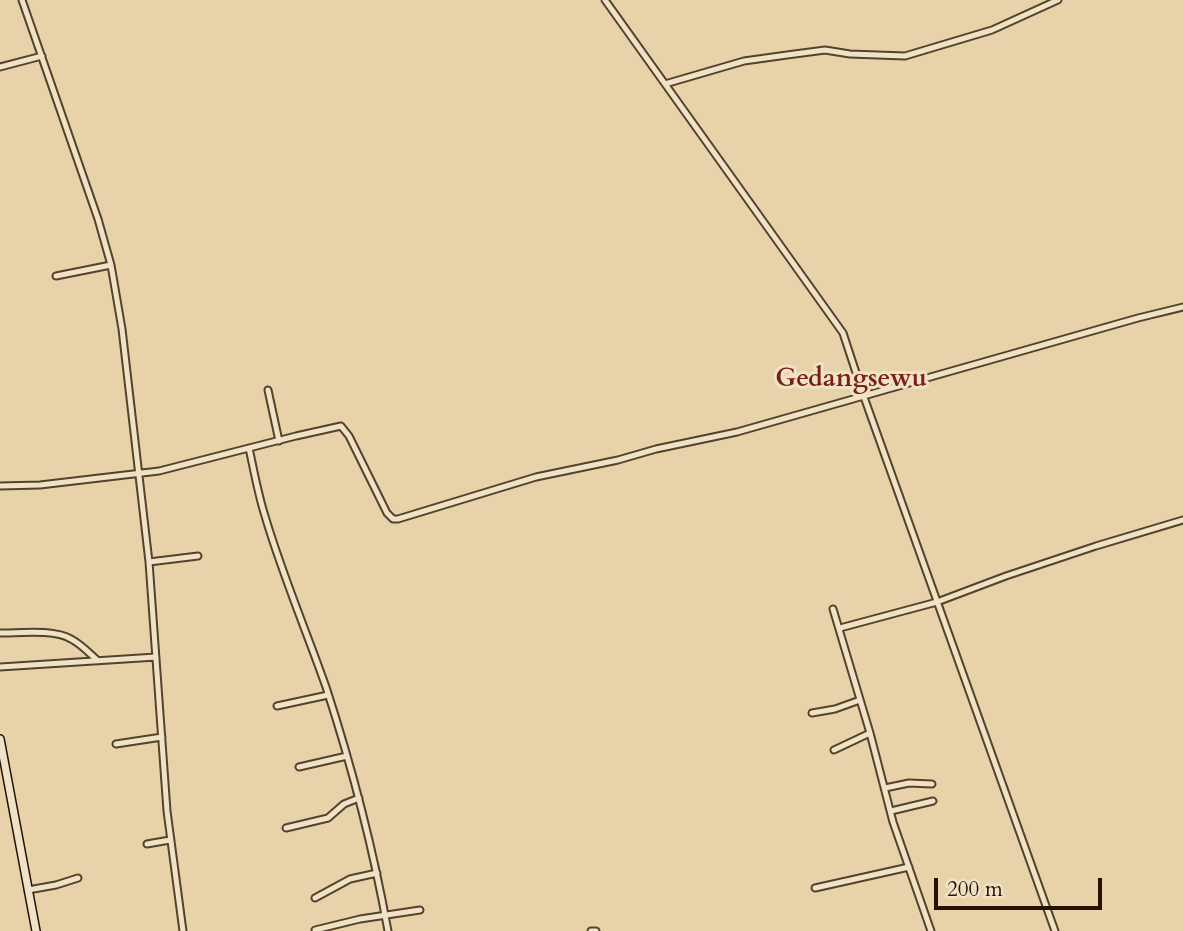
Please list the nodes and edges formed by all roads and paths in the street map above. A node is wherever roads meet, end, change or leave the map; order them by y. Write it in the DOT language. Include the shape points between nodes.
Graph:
graph roads {
  1 [pos="22,0"];
  2 [pos="605,0"];
  3 [pos="1058,0"];
  4 [pos="42,56"];
  5 [pos="0,67"];
  6 [pos="665,84"];
  7 [pos="111,265"];
  8 [pos="56,276"];
  9 [pos="1183,307"];
  10 [pos="268,390"];
  11 [pos="864,397"];
  12 [pos="279,440"];
  13 [pos="249,448"];
  14 [pos="140,474"];
  15 [pos="0,486"];
  16 [pos="1183,520"];
  17 [pos="198,555"];
  18 [pos="149,562"];
  19 [pos="937,602"];
  20 [pos="833,609"];
  21 [pos="840,628"];
  22 [pos="0,633"];
  23 [pos="156,657"];
  24 [pos="97,660"];
  25 [pos="0,667"];
  26 [pos="328,695"];
  27 [pos="860,700"];
  28 [pos="277,706"];
  29 [pos="812,713"];
  30 [pos="870,733"];
  31 [pos="162,737"];
  32 [pos="0,739"];
  33 [pos="116,744"];
  34 [pos="834,750"];
  35 [pos="347,756"];
  36 [pos="299,767"];
  37 [pos="932,783"];
  38 [pos="885,788"];
  39 [pos="359,798"];
  40 [pos="933,801"];
  41 [pos="891,811"];
  42 [pos="286,828"];
  43 [pos="170,840"];
  44 [pos="147,844"];
  45 [pos="909,867"];
  46 [pos="377,873"];
  47 [pos="78,878"];
  48 [pos="815,888"];
  49 [pos="28,890"];
  50 [pos="315,898"];
  51 [pos="421,911"];
  52 [pos="385,916"];
  53 [pos="315,930"];
  54 [pos="36,931"];
  55 [pos="183,931"];
  56 [pos="388,931"];
  57 [pos="931,931"];
  58 [pos="1055,931"];
  1 -- 4 [label="street"];
  2 -- 6 [label="street"];
  3 -- 6 [label="street" via="992,30 905,56 825,50 744,61"];
  4 -- 5 [label="street"];
  4 -- 7 [label="street"];
  6 -- 11 [label="street" via="843,333"];
  7 -- 8 [label="street"];
  7 -- 14 [label="street"];
  9 -- 11 [label="street"];
  10 -- 12 [label="street"];
  11 -- 12 [label="street" via="737,432 536,477 398,519 387,513 341,426"];
  11 -- 19 [label="street"];
  12 -- 13 [label="street"];
  13 -- 14 [label="street"];
  13 -- 26 [label="street" via="265,515"];
  14 -- 15 [label="street"];
  14 -- 18 [label="street"];
  16 -- 19 [label="street"];
  17 -- 18 [label="street"];
  18 -- 23 [label="street"];
  19 -- 21 [label="street"];
  19 -- 58 [label="street"];
  20 -- 21 [label="street"];
  21 -- 27 [label="street"];
  22 -- 24 [label="street" via="68,637"];
  23 -- 24 [label="street"];
  23 -- 31 [label="street"];
  24 -- 25 [label="street"];
  26 -- 28 [label="street"];
  26 -- 35 [label="street"];
  27 -- 29 [label="street"];
  27 -- 30 [label="street"];
  30 -- 34 [label="street"];
  30 -- 38 [label="street"];
  31 -- 33 [label="street"];
  31 -- 43 [label="street"];
  32 -- 49 [label="main road"];
  35 -- 36 [label="street"];
  35 -- 39 [label="street"];
  37 -- 38 [label="street"];
  38 -- 41 [label="street"];
  39 -- 42 [label="street" via="346,802 328,818"];
  39 -- 46 [label="street"];
  40 -- 41 [label="street"];
  41 -- 45 [label="street"];
  43 -- 44 [label="street"];
  43 -- 55 [label="street"];
  45 -- 48 [label="street"];
  45 -- 57 [label="street"];
  46 -- 50 [label="street" via="350,879"];
  46 -- 52 [label="street"];
  47 -- 49 [label="street"];
  49 -- 54 [label="main road"];
  51 -- 52 [label="street"];
  52 -- 53 [label="street"];
  52 -- 56 [label="street"];
}
